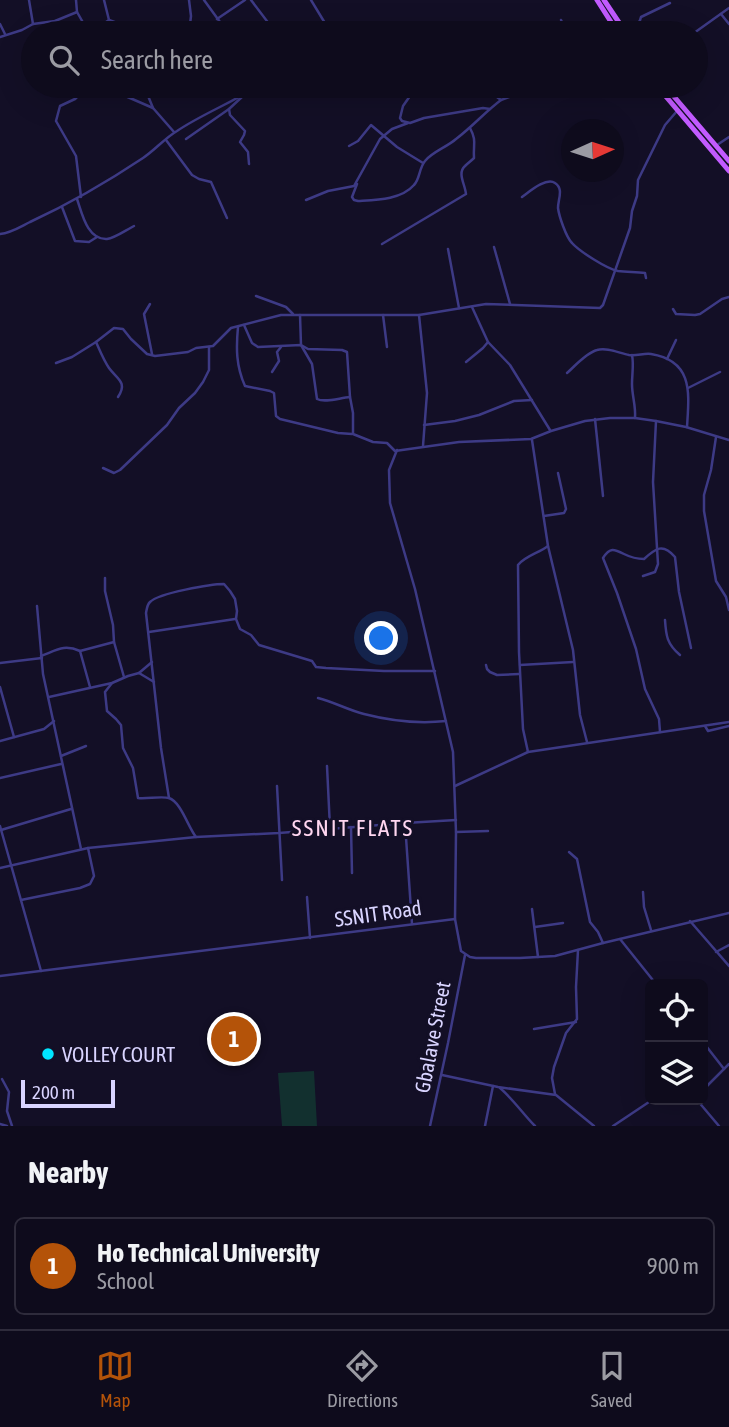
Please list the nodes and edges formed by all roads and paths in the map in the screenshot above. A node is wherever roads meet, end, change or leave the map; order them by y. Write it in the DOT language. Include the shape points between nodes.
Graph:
graph roads {
  1 [pos="29,0"];
  2 [pos="76,0"];
  3 [pos="104,0"];
  4 [pos="188,0"];
  5 [pos="204,0"];
  6 [pos="245,0"];
  7 [pos="251,0"];
  8 [pos="311,0"];
  9 [pos="597,0"];
  10 [pos="604,0"];
  11 [pos="670,3"];
  12 [pos="729,8"];
  13 [pos="77,12"];
  14 [pos="721,13"];
  15 [pos="217,19"];
  16 [pos="109,20"];
  17 [pos="32,21"];
  18 [pos="55,21"];
  19 [pos="83,21"];
  20 [pos="190,21"];
  21 [pos="267,21"];
  22 [pos="324,21"];
  23 [pos="612,21"];
  24 [pos="614,21"];
  25 [pos="640,21"];
  26 [pos="708,23"];
  27 [pos="0,24"];
  28 [pos="729,24"];
  29 [pos="21,29"];
  30 [pos="5,35"];
  31 [pos="0,37"];
  32 [pos="76,98"];
  33 [pos="132,98"];
  34 [pos="149,98"];
  35 [pos="237,98"];
  36 [pos="241,98"];
  37 [pos="410,98"];
  38 [pos="498,98"];
  39 [pos="507,98"];
  40 [pos="670,98"];
  41 [pos="674,98"];
  42 [pos="501,100"];
  43 [pos="680,107"];
  44 [pos="153,108"];
  45 [pos="490,108"];
  46 [pos="229,109"];
  47 [pos="408,123"];
  48 [pos="470,128"];
  49 [pos="174,132"];
  50 [pos="384,136"];
  51 [pos="729,137"];
  52 [pos="186,139"];
  53 [pos="166,140"];
  54 [pos="349,146"];
  55 [pos="716,146"];
  56 [pos="729,161"];
  57 [pos="423,163"];
  58 [pos="249,164"];
  59 [pos="729,171"];
  60 [pos="357,184"];
  61 [pos="522,197"];
  62 [pos="79,198"];
  63 [pos="306,201"];
  64 [pos="62,207"];
  65 [pos="227,218"];
  66 [pos="134,226"];
  67 [pos="0,234"];
  68 [pos="97,237"];
  69 [pos="382,244"];
  70 [pos="494,247"];
  71 [pos="448,249"];
  72 [pos="615,270"];
  73 [pos="646,278"];
  74 [pos="256,296"];
  75 [pos="729,297"];
  76 [pos="150,304"];
  77 [pos="510,304"];
  78 [pos="472,307"];
  79 [pos="459,308"];
  80 [pos="673,309"];
  81 [pos="293,314"];
  82 [pos="300,314"];
  83 [pos="383,315"];
  84 [pos="419,315"];
  85 [pos="244,325"];
  86 [pos="238,327"];
  87 [pos="676,340"];
  88 [pos="96,342"];
  89 [pos="488,342"];
  90 [pos="301,345"];
  91 [pos="209,347"];
  92 [pos="281,347"];
  93 [pos="387,347"];
  94 [pos="153,355"];
  95 [pos="632,355"];
  96 [pos="667,359"];
  97 [pos="466,362"];
  98 [pos="56,363"];
  99 [pos="272,372"];
  100 [pos="720,372"];
  101 [pos="567,373"];
  102 [pos="688,388"];
  103 [pos="118,397"];
  104 [pos="350,397"];
  105 [pos="533,400"];
  106 [pos="635,418"];
  107 [pos="595,419"];
  108 [pos="656,421"];
  109 [pos="424,425"];
  110 [pos="687,427"];
  111 [pos="551,431"];
  112 [pos="353,434"];
  113 [pos="716,437"];
  114 [pos="531,439"];
  115 [pos="729,440"];
  116 [pos="423,446"];
  117 [pos="397,450"];
  118 [pos="103,468"];
  119 [pos="558,473"];
  120 [pos="603,496"];
  121 [pos="544,516"];
  122 [pos="548,546"];
  123 [pos="658,548"];
  124 [pos="643,576"];
  125 [pos="105,578"];
  126 [pos="37,606"];
  127 [pos="729,610"];
  128 [pos="236,619"];
  129 [pos="665,620"];
  130 [pos="149,632"];
  131 [pos="114,642"];
  132 [pos="691,648"];
  133 [pos="80,651"];
  134 [pos="680,655"];
  135 [pos="41,657"];
  136 [pos="152,662"];
  137 [pos="574,662"];
  138 [pos="0,663"];
  139 [pos="486,665"];
  140 [pos="520,665"];
  141 [pos="435,671"];
  142 [pos="139,673"];
  143 [pos="521,674"];
  144 [pos="124,677"];
  145 [pos="155,682"];
  146 [pos="112,683"];
  147 [pos="0,687"];
  148 [pos="90,687"];
  149 [pos="49,697"];
  150 [pos="318,698"];
  151 [pos="54,721"];
  152 [pos="446,721"];
  153 [pos="729,724"];
  154 [pos="660,733"];
  155 [pos="14,737"];
  156 [pos="0,741"];
  157 [pos="587,742"];
  158 [pos="86,746"];
  159 [pos="528,752"];
  160 [pos="61,756"];
  161 [pos="62,763"];
  162 [pos="327,766"];
  163 [pos="0,778"];
  164 [pos="276,786"];
  165 [pos="455,786"];
  166 [pos="169,798"];
  167 [pos="71,809"];
  168 [pos="456,820"];
  169 [pos="405,823"];
  170 [pos="351,827"];
  171 [pos="1,828"];
  172 [pos="330,828"];
  173 [pos="488,831"];
  174 [pos="456,832"];
  175 [pos="279,833"];
  176 [pos="196,837"];
  177 [pos="88,848"];
  178 [pos="81,849"];
  179 [pos="569,852"];
  180 [pos="10,865"];
  181 [pos="0,868"];
  182 [pos="352,873"];
  183 [pos="282,880"];
  184 [pos="643,892"];
  185 [pos="307,898"];
  186 [pos="21,900"];
  187 [pos="532,909"];
  188 [pos="729,913"];
  189 [pos="455,919"];
  190 [pos="690,921"];
  191 [pos="563,923"];
  192 [pos="412,925"];
  193 [pos="535,928"];
  194 [pos="652,931"];
  195 [pos="310,938"];
  196 [pos="620,939"];
  197 [pos="603,943"];
  198 [pos="729,945"];
  199 [pos="578,950"];
  200 [pos="716,953"];
  201 [pos="465,955"];
  202 [pos="538,957"];
  203 [pos="729,966"];
  204 [pos="41,971"];
  205 [pos="0,976"];
  206 [pos="652,979"];
  207 [pos="576,1022"];
  208 [pos="534,1029"];
  209 [pos="708,1048"];
  210 [pos="729,1064"];
  211 [pos="724,1069"];
  212 [pos="442,1075"];
  213 [pos="2,1079"];
  214 [pos="708,1085"];
  215 [pos="493,1086"];
  216 [pos="498,1087"];
  217 [pos="513,1089"];
  218 [pos="556,1095"];
  219 [pos="510,1096"];
  220 [pos="645,1105"];
  221 [pos="700,1105"];
  222 [pos="0,1124"];
  223 [pos="9,1126"];
  224 [pos="430,1126"];
  225 [pos="485,1126"];
  226 [pos="536,1126"];
  227 [pos="594,1126"];
  228 [pos="613,1126"];
  229 [pos="719,1126"];
  1 -- 17 [label="street"];
  2 -- 13 [label="street"];
  3 -- 16 [label="street"];
  4 -- 20 [label="street"];
  5 -- 15 [label="street"];
  6 -- 15 [label="street"];
  7 -- 21 [label="street"];
  8 -- 22 [label="street"];
  9 -- 23 [label="main road"];
  10 -- 24 [label="main road"];
  11 -- 25 [label="street" via="646,13"];
  12 -- 14 [label="street"];
  13 -- 18 [label="street"];
  13 -- 19 [label="street"];
  14 -- 26 [label="street"];
  14 -- 28 [label="street"];
  27 -- 30 [label="street"];
  29 -- 30 [label="street"];
  30 -- 31 [label="street"];
  32 -- 62 [label="street" via="60,106 56,121 76,156"];
  33 -- 44 [label="street"];
  34 -- 44 [label="street"];
  35 -- 49 [label="street"];
  36 -- 46 [label="street"];
  37 -- 47 [label="street" via="400,120"];
  38 -- 42 [label="street"];
  39 -- 42 [label="street"];
  40 -- 43 [label="main road"];
  41 -- 43 [label="main road"];
  42 -- 45 [label="street"];
  43 -- 55 [label="main road"];
  43 -- 59 [label="main road"];
  43 -- 72 [label="street" via="665,125 638,180 631,228"];
  44 -- 49 [label="street"];
  45 -- 47 [label="street"];
  45 -- 48 [label="street"];
  46 -- 52 [label="street"];
  46 -- 58 [label="street" via="245,131 240,142 248,152"];
  47 -- 50 [label="street"];
  48 -- 57 [label="street"];
  48 -- 69 [label="street" via="476,143 474,158 461,172 466,194"];
  49 -- 53 [label="street"];
  50 -- 54 [label="street" via="370,125"];
  50 -- 57 [label="street"];
  50 -- 60 [label="street"];
  51 -- 55 [label="street"];
  53 -- 62 [label="street"];
  53 -- 65 [label="street" via="192,176 211,182"];
  55 -- 56 [label="main road"];
  57 -- 60 [label="street" via="415,184 392,197 354,200"];
  60 -- 63 [label="street"];
  61 -- 72 [label="street" via="553,182 559,187 558,209 569,240"];
  62 -- 64 [label="street"];
  62 -- 68 [label="street" via="88,228"];
  64 -- 67 [label="street"];
  64 -- 68 [label="street" via="75,241"];
  66 -- 68 [label="street" via="110,239"];
  70 -- 77 [label="street"];
  71 -- 79 [label="street"];
  72 -- 73 [label="street" via="645,273"];
  72 -- 77 [label="street" via="600,308"];
  74 -- 81 [label="street"];
  75 -- 80 [label="street" via="695,315 676,314"];
  76 -- 94 [label="street" via="144,314"];
  77 -- 78 [label="street"];
  78 -- 79 [label="street"];
  78 -- 89 [label="street"];
  79 -- 84 [label="street"];
  81 -- 82 [label="street"];
  81 -- 85 [label="street"];
  82 -- 83 [label="street"];
  82 -- 90 [label="street"];
  83 -- 84 [label="street"];
  83 -- 93 [label="street"];
  84 -- 109 [label="street" via="427,393"];
  85 -- 86 [label="street"];
  85 -- 92 [label="street" via="258,347"];
  86 -- 91 [label="street"];
  86 -- 112 [label="street" via="236,358 242,379 245,386 274,393 276,416"];
  87 -- 96 [label="street"];
  88 -- 94 [label="street" via="119,328"];
  88 -- 98 [label="street"];
  88 -- 103 [label="street" via="110,370 120,378"];
  89 -- 97 [label="street"];
  89 -- 105 [label="street"];
  90 -- 92 [label="street"];
  90 -- 104 [label="street" via="315,372 317,399"];
  90 -- 104 [label="street" via="346,352"];
  91 -- 94 [label="street"];
  91 -- 118 [label="street" via="209,370 203,382 167,425 120,470 114,473"];
  92 -- 99 [label="street"];
  95 -- 96 [label="street"];
  95 -- 101 [label="street" via="597,350"];
  95 -- 106 [label="street"];
  96 -- 102 [label="street" via="679,369"];
  100 -- 102 [label="street"];
  102 -- 110 [label="street"];
  104 -- 112 [label="street"];
  105 -- 109 [label="street"];
  105 -- 111 [label="street"];
  106 -- 107 [label="street"];
  106 -- 108 [label="street"];
  107 -- 111 [label="street"];
  107 -- 120 [label="street"];
  108 -- 110 [label="street"];
  108 -- 123 [label="street" via="653,482"];
  109 -- 116 [label="street"];
  110 -- 113 [label="street"];
  111 -- 114 [label="street"];
  112 -- 117 [label="street"];
  113 -- 115 [label="street"];
  113 -- 127 [label="street" via="704,511 716,581"];
  114 -- 116 [label="street"];
  114 -- 121 [label="street"];
  116 -- 117 [label="street"];
  117 -- 141 [label="street" via="389,470 390,503"];
  119 -- 121 [label="street" via="566,509"];
  121 -- 122 [label="street"];
  122 -- 137 [label="street"];
  122 -- 140 [label="street" via="518,565"];
  123 -- 124 [label="street" via="657,569"];
  123 -- 132 [label="street" via="666,548 675,557"];
  123 -- 154 [label="street" via="643,559 618,550 606,552 603,558"];
  125 -- 131 [label="street"];
  126 -- 135 [label="street"];
  128 -- 130 [label="street"];
  128 -- 130 [label="street" via="235,599 222,584 152,600 146,612"];
  128 -- 141 [label="street" via="240,629 260,645 312,661 316,667"];
  129 -- 134 [label="street" via="668,641"];
  130 -- 136 [label="street"];
  131 -- 133 [label="street"];
  131 -- 144 [label="street"];
  133 -- 135 [label="street" via="70,647"];
  133 -- 148 [label="street"];
  135 -- 138 [label="street"];
  135 -- 149 [label="street"];
  136 -- 142 [label="street"];
  136 -- 145 [label="street"];
  137 -- 140 [label="street"];
  137 -- 157 [label="street"];
  139 -- 143 [label="street" via="494,674"];
  140 -- 143 [label="street"];
  141 -- 152 [label="street"];
  142 -- 144 [label="street"];
  142 -- 145 [label="street"];
  143 -- 159 [label="street"];
  144 -- 146 [label="street"];
  145 -- 166 [label="street"];
  146 -- 148 [label="street"];
  146 -- 166 [label="street" via="105,692 107,711 121,725 138,798"];
  147 -- 155 [label="street"];
  148 -- 149 [label="street"];
  149 -- 151 [label="street"];
  150 -- 152 [label="street" via="400,721"];
  151 -- 155 [label="street" via="44,729"];
  151 -- 160 [label="street"];
  152 -- 165 [label="street"];
  153 -- 154 [label="street"];
  154 -- 157 [label="street"];
  155 -- 156 [label="street"];
  157 -- 159 [label="street"];
  158 -- 160 [label="street"];
  159 -- 165 [label="street"];
  160 -- 161 [label="street"];
  161 -- 163 [label="street"];
  161 -- 167 [label="street"];
  162 -- 172 [label="street"];
  164 -- 175 [label="street"];
  165 -- 168 [label="street"];
  166 -- 176 [label="street"];
  167 -- 171 [label="street"];
  167 -- 178 [label="street"];
  168 -- 169 [label="street"];
  168 -- 174 [label="street"];
  169 -- 170 [label="street"];
  169 -- 192 [label="street"];
  170 -- 172 [label="street"];
  170 -- 182 [label="street"];
  171 -- 180 [label="street"];
  172 -- 175 [label="street"];
  173 -- 174 [label="street"];
  174 -- 189 [label="street"];
  175 -- 176 [label="street"];
  175 -- 183 [label="street"];
  176 -- 177 [label="street"];
  177 -- 178 [label="street"];
  177 -- 186 [label="street" via="94,876 90,884"];
  178 -- 180 [label="street"];
  179 -- 197 [label="street" via="577,859 590,922"];
  180 -- 181 [label="street"];
  180 -- 186 [label="street"];
  184 -- 194 [label="street"];
  185 -- 195 [label="street"];
  186 -- 204 [label="street"];
  187 -- 193 [label="street"];
  188 -- 190 [label="street"];
  189 -- 192 [label="street, SSNIT Road"];
  189 -- 201 [label="street"];
  190 -- 194 [label="street"];
  190 -- 200 [label="street"];
  191 -- 193 [label="street"];
  192 -- 195 [label="street, SSNIT Road"];
  193 -- 202 [label="street"];
  194 -- 196 [label="street"];
  195 -- 204 [label="street, SSNIT Road"];
  196 -- 197 [label="street"];
  196 -- 206 [label="street"];
  197 -- 199 [label="street"];
  198 -- 200 [label="street"];
  199 -- 202 [label="street"];
  199 -- 207 [label="street"];
  200 -- 203 [label="street"];
  201 -- 202 [label="street"];
  201 -- 212 [label="street, Gbalave Street"];
  204 -- 205 [label="street, SSNIT Road"];
  207 -- 208 [label="street"];
  207 -- 218 [label="street" via="565,1035 554,1067"];
  209 -- 211 [label="street"];
  210 -- 211 [label="street"];
  211 -- 214 [label="street"];
  212 -- 215 [label="street"];
  212 -- 224 [label="street, Gbalave Street"];
  213 -- 223 [label="street" via="9,1092"];
  215 -- 216 [label="street"];
  215 -- 225 [label="street"];
  216 -- 217 [label="street"];
  216 -- 219 [label="street"];
  217 -- 218 [label="street"];
  217 -- 219 [label="street"];
  218 -- 227 [label="street"];
  219 -- 226 [label="street"];
  220 -- 228 [label="street"];
  221 -- 229 [label="street"];
  222 -- 223 [label="street"];
}
